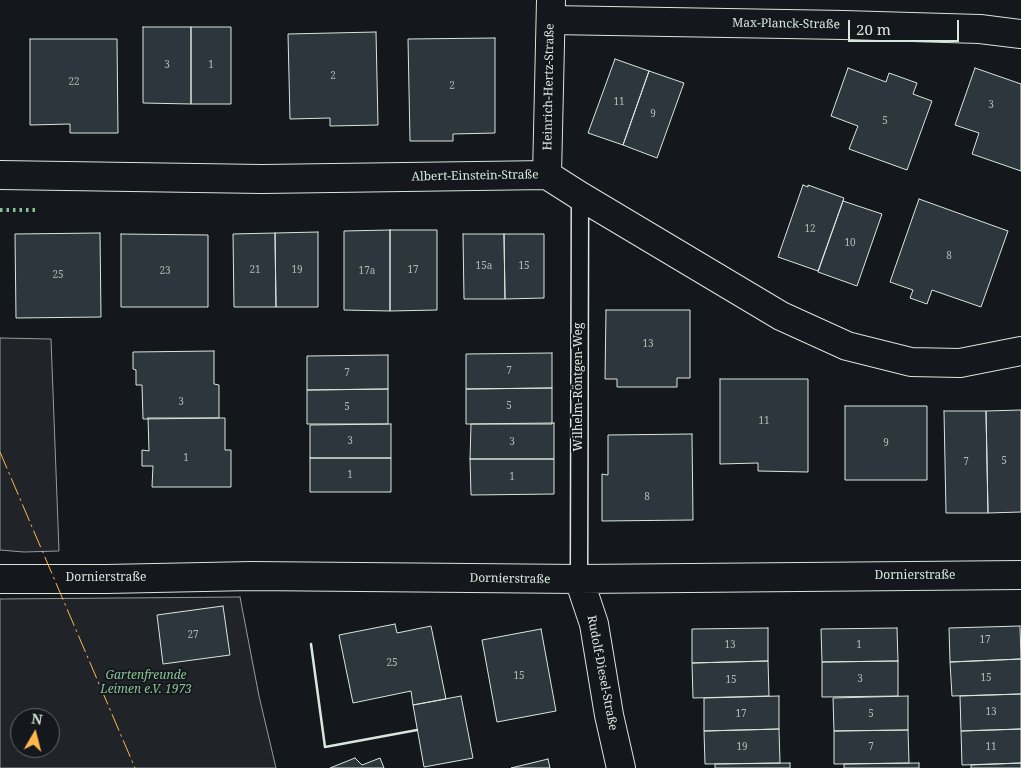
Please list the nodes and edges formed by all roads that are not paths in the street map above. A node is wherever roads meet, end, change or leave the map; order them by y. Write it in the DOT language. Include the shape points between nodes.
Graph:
graph roads {
  1 [pos="551,10"];
  2 [pos="1021,34"];
  3 [pos="0,175"];
  4 [pos="548,175"];
  5 [pos="580,196"];
  6 [pos="1021,351"];
  7 [pos="1021,575"];
  8 [pos="0,579"];
  9 [pos="580,579"];
  10 [pos="622,768"];
  1 -- 2 [label="street, Max-Planck-Straße" via="980,29"];
  1 -- 4 [label="street, Heinrich-Hertz-Straße"];
  3 -- 4 [label="street, Albert-Einstein-Straße" via="262,179"];
  4 -- 5 [label="street, Albert-Einstein-Straße"];
  5 -- 6 [label="street, Albert-Einstein-Straße" via="781,316 847,346 911,362 960,363"];
  5 -- 9 [label="lane, Wilhelm-Röntgen-Weg"];
  7 -- 9 [label="street, Dornierstraße"];
  8 -- 9 [label="street, Dornierstraße" via="252,576"];
  9 -- 10 [label="street, Rudolf-Diesel-Straße" via="594,624 609,715"];
}
